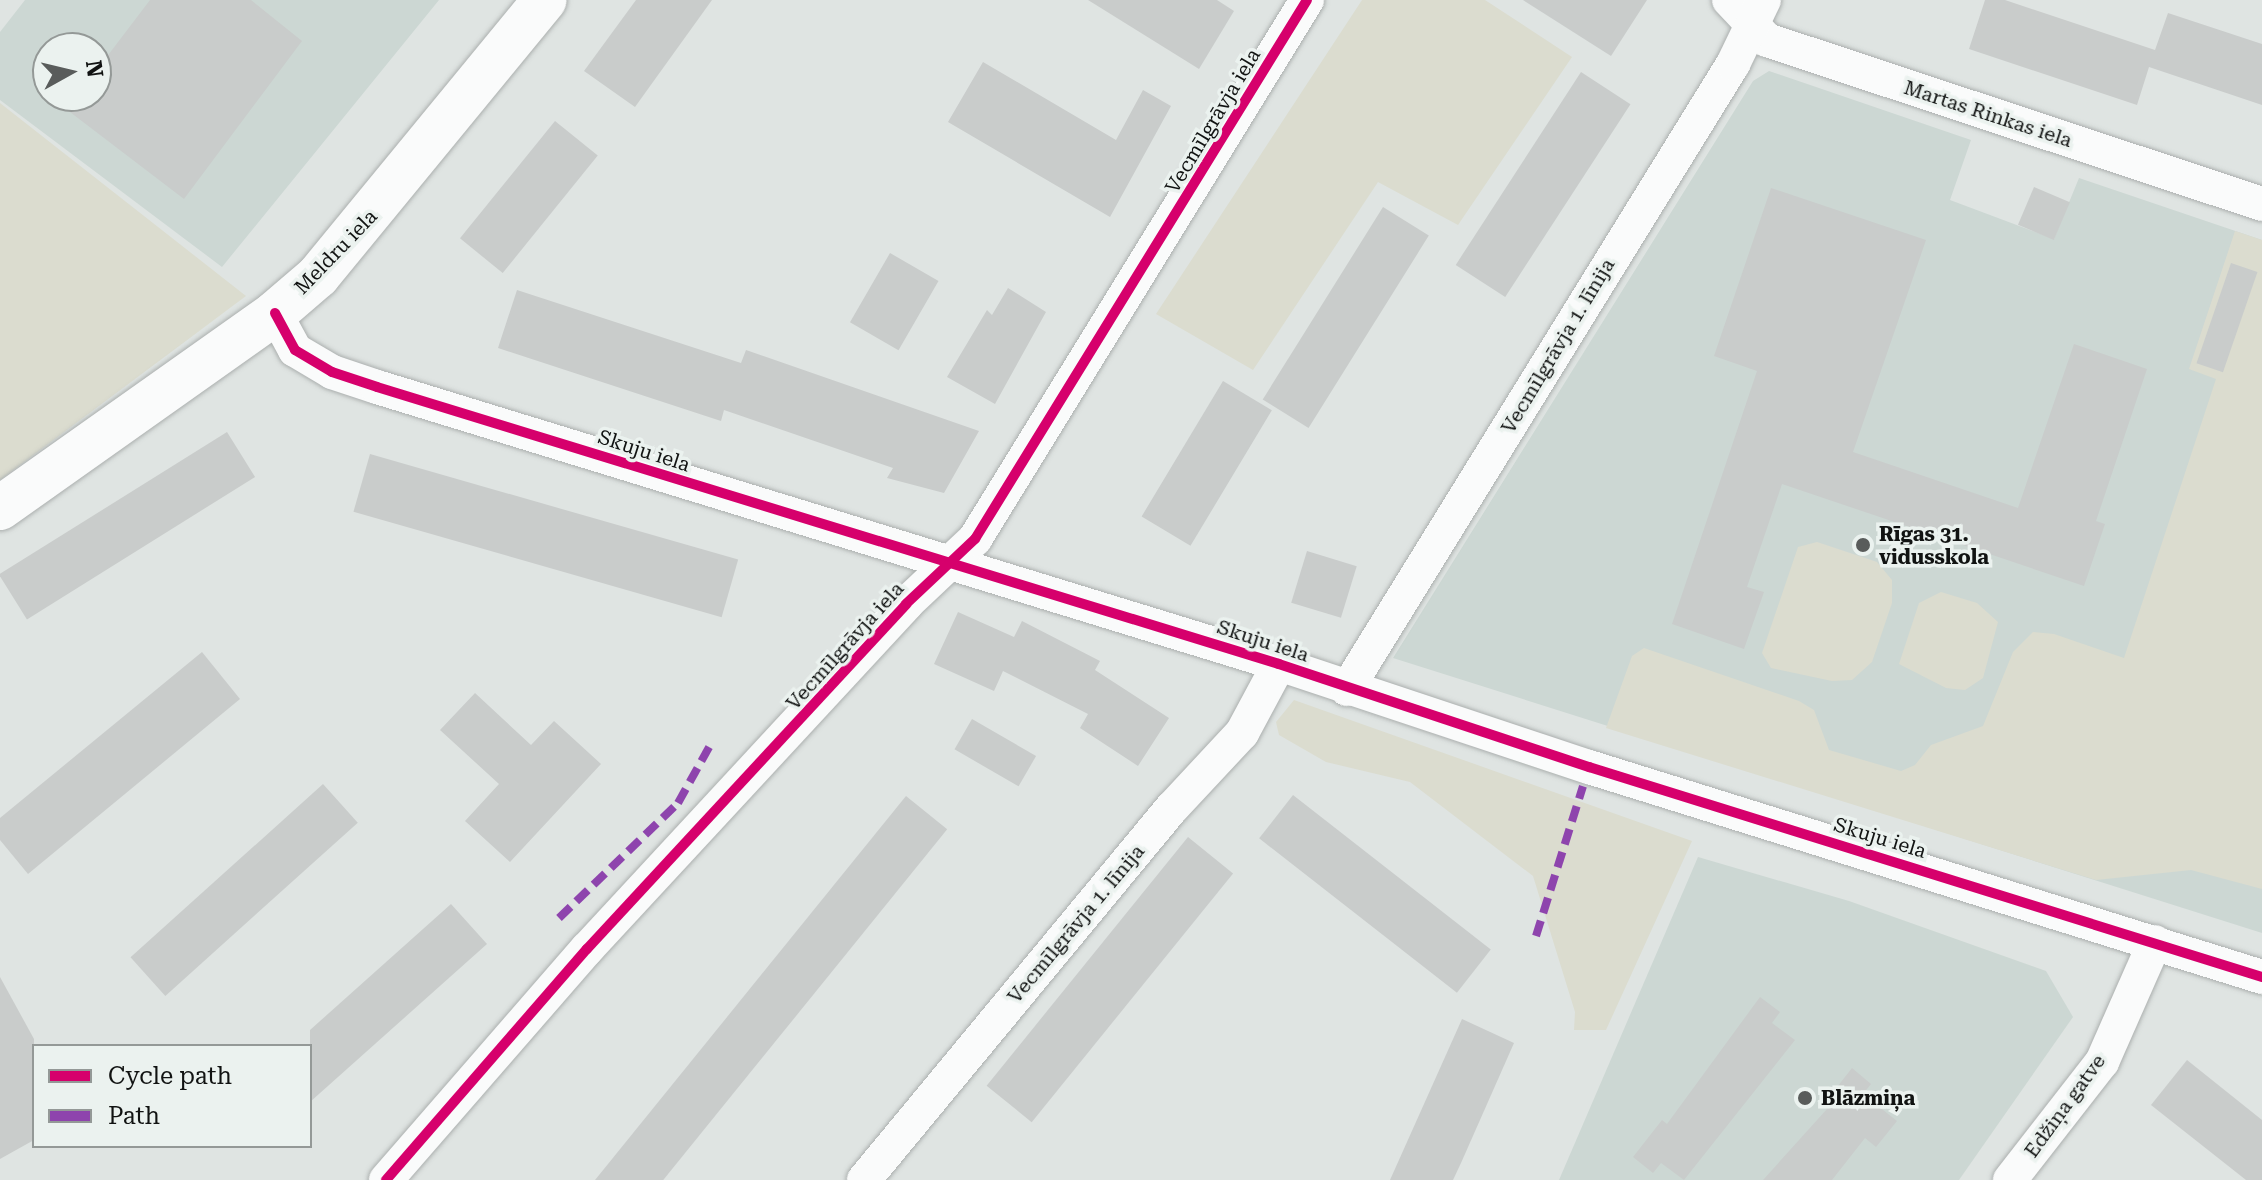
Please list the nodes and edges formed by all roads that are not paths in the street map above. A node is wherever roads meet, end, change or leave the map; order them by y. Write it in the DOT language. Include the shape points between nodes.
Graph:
graph roads {
  1 [pos="545,0"];
  2 [pos="1307,0"];
  3 [pos="1729,0"];
  4 [pos="1758,12"];
  5 [pos="2262,204"];
  6 [pos="275,313"];
  7 [pos="0,508"];
  8 [pos="946,562"];
  9 [pos="1279,664"];
  10 [pos="1347,689"];
  11 [pos="2155,942"];
  12 [pos="2262,977"];
  13 [pos="386,1180"];
  14 [pos="864,1180"];
  15 [pos="2010,1180"];
  1 -- 6 [label="street, Meldru iela" via="351,241"];
  2 -- 8 [label="street, Vecmīlgrāvja iela" via="975,539"];
  3 -- 4 [label="street, Martas Rinkas iela"];
  4 -- 5 [label="street, Martas Rinkas iela" via="1767,40"];
  4 -- 10 [label="street, Vecmīlgrāvja 1. līnija"];
  6 -- 7 [label="street, Meldru iela"];
  6 -- 8 [label="street, Skuju iela" via="295,350 332,372"];
  8 -- 9 [label="street, Skuju iela"];
  8 -- 13 [label="street, Vecmīlgrāvja iela" via="587,949"];
  9 -- 10 [label="street, Skuju iela"];
  9 -- 14 [label="street, Vecmīlgrāvja 1. līnija" via="1242,733 1172,808"];
  10 -- 11 [label="street, Skuju iela"];
  11 -- 12 [label="street, Skuju iela"];
  11 -- 15 [label="street, Edžiņa gatve" via="2102,1062"];
}
